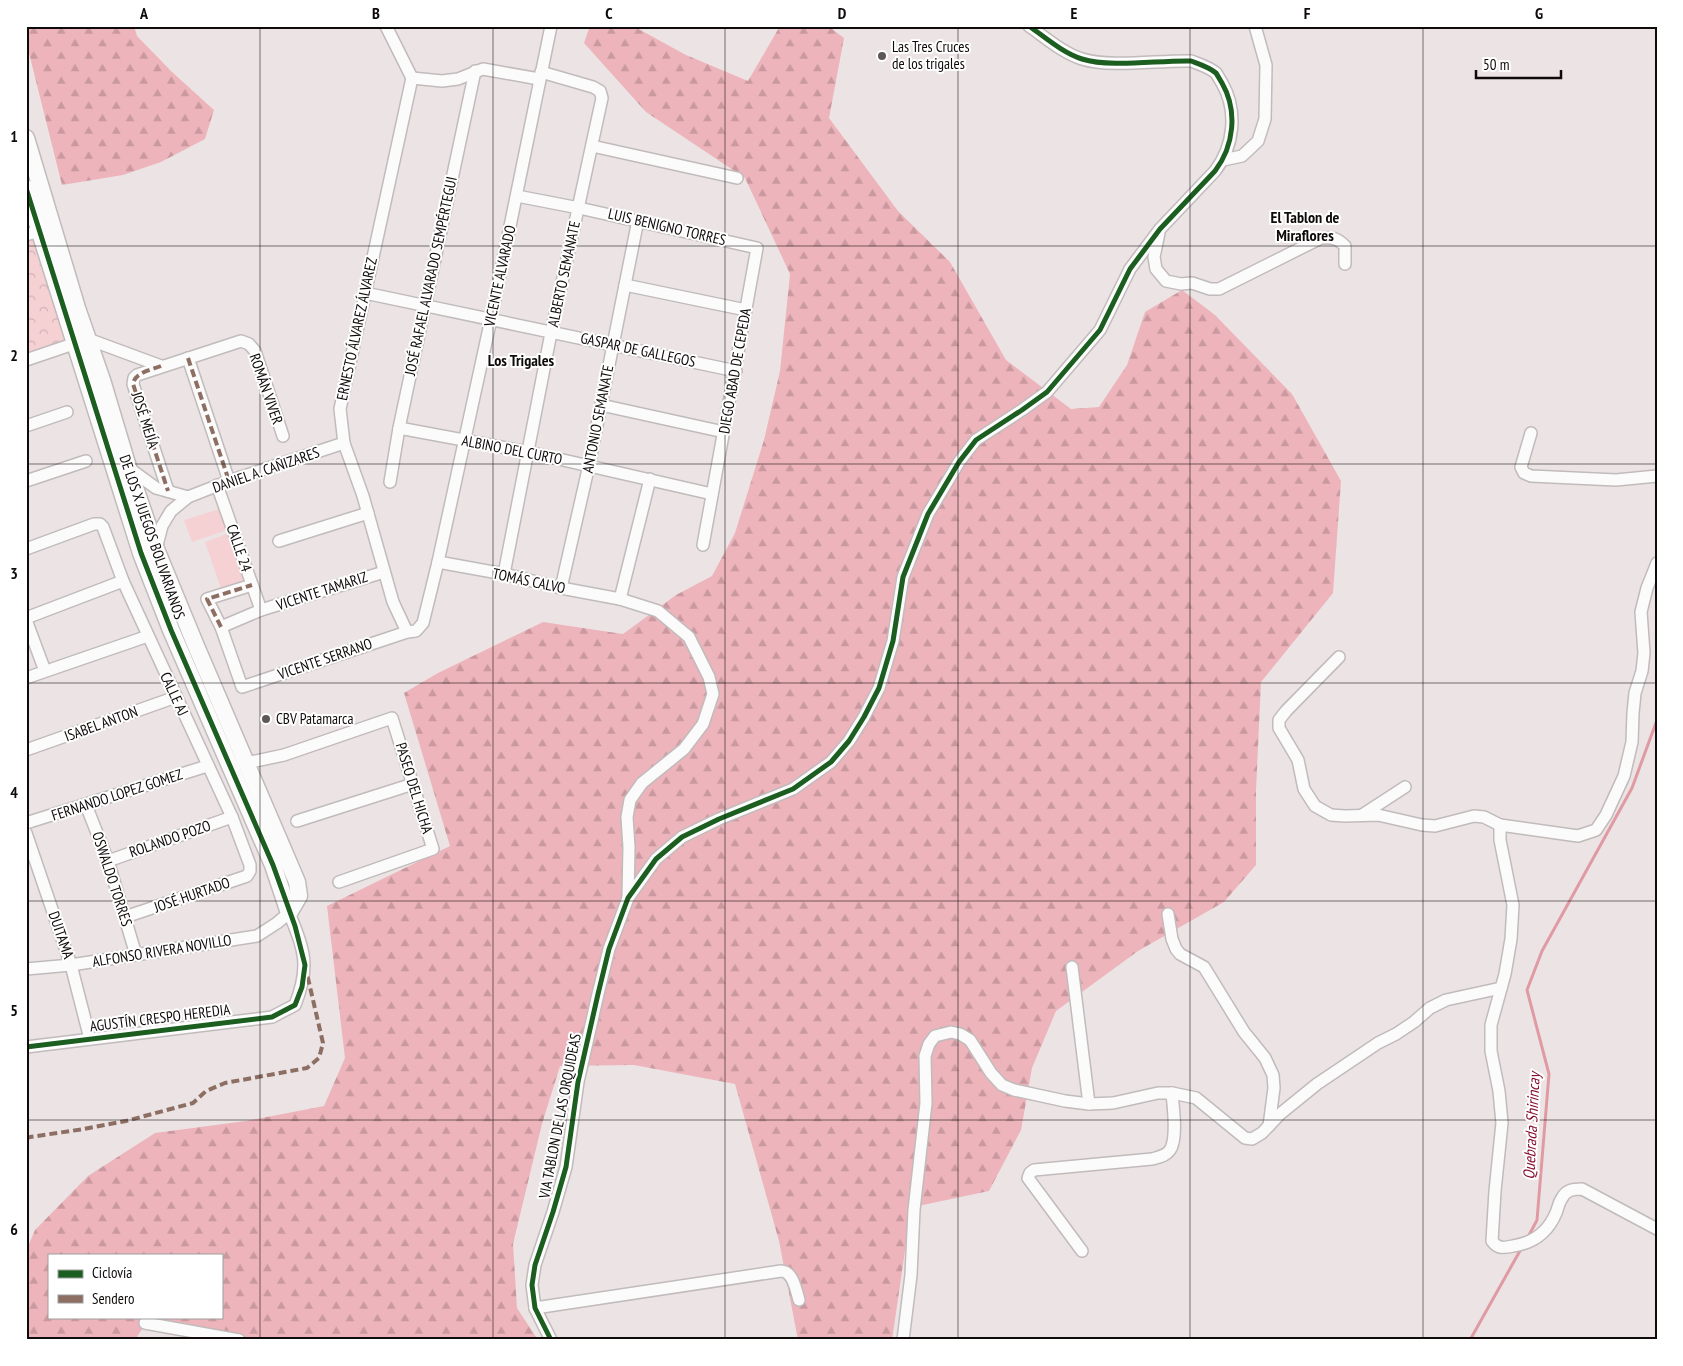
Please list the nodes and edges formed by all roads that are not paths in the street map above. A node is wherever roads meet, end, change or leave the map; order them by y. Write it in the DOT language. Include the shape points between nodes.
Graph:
graph roads {
  1 [pos="386,26"];
  2 [pos="551,26"];
  3 [pos="1029,26"];
  4 [pos="1255,26"];
  5 [pos="474,71"];
  6 [pos="540,76"];
  7 [pos="412,78"];
  8 [pos="26,138"];
  9 [pos="592,146"];
  10 [pos="1223,160"];
  11 [pos="737,178"];
  12 [pos="26,188"];
  13 [pos="517,196"];
  14 [pos="579,208"];
  15 [pos="638,220"];
  16 [pos="1160,229"];
  17 [pos="33,233"];
  18 [pos="757,248"];
  19 [pos="1345,264"];
  20 [pos="625,285"];
  21 [pos="365,293"];
  22 [pos="425,305"];
  23 [pos="746,310"];
  24 [pos="491,319"];
  25 [pos="551,333"];
  26 [pos="82,341"];
  27 [pos="613,344"];
  28 [pos="188,358"];
  29 [pos="26,360"];
  30 [pos="161,366"];
  31 [pos="736,371"];
  32 [pos="600,405"];
  33 [pos="67,412"];
  34 [pos="26,426"];
  35 [pos="399,428"];
  36 [pos="724,432"];
  37 [pos="1531,433"];
  38 [pos="283,436"];
  39 [pos="465,440"];
  40 [pos="344,443"];
  41 [pos="528,452"];
  42 [pos="86,460"];
  43 [pos="589,465"];
  44 [pos="121,468"];
  45 [pos="1657,476"];
  46 [pos="650,479"];
  47 [pos="26,481"];
  48 [pos="229,481"];
  49 [pos="390,482"];
  50 [pos="217,485"];
  51 [pos="168,491"];
  52 [pos="712,494"];
  53 [pos="188,497"];
  54 [pos="368,513"];
  55 [pos="279,541"];
  56 [pos="703,545"];
  57 [pos="26,549"];
  58 [pos="148,551"];
  59 [pos="438,562"];
  60 [pos="1657,563"];
  61 [pos="384,572"];
  62 [pos="504,574"];
  63 [pos="124,581"];
  64 [pos="252,585"];
  65 [pos="561,588"];
  66 [pos="620,599"];
  67 [pos="261,610"];
  68 [pos="26,619"];
  69 [pos="220,627"];
  70 [pos="407,632"];
  71 [pos="148,636"];
  72 [pos="1339,657"];
  73 [pos="45,671"];
  74 [pos="26,678"];
  75 [pos="176,698"];
  76 [pos="26,750"];
  77 [pos="229,764"];
  78 [pos="246,764"];
  79 [pos="207,766"];
  80 [pos="413,784"];
  81 [pos="1405,787"];
  82 [pos="86,805"];
  83 [pos="1362,815"];
  84 [pos="232,817"];
  85 [pos="298,821"];
  86 [pos="26,823"];
  87 [pos="1500,825"];
  88 [pos="26,833"];
  89 [pos="108,861"];
  90 [pos="250,865"];
  91 [pos="339,882"];
  92 [pos="628,898"];
  93 [pos="289,913"];
  94 [pos="1168,914"];
  95 [pos="125,917"];
  96 [pos="136,955"];
  97 [pos="71,965"];
  98 [pos="1072,967"];
  99 [pos="26,969"];
  100 [pos="1501,988"];
  101 [pos="90,1039"];
  102 [pos="26,1047"];
  103 [pos="1172,1093"];
  104 [pos="1089,1104"];
  105 [pos="1269,1126"];
  106 [pos="1657,1229"];
  107 [pos="1082,1251"];
  108 [pos="799,1300"];
  109 [pos="535,1308"];
  110 [pos="145,1323"];
  111 [pos="238,1340"];
  112 [pos="551,1340"];
  113 [pos="903,1340"];
  1 -- 7 [label="street"];
  2 -- 6 [label="street, VICENTE ALVARADO"];
  3 -- 10 [label="street" via="1082,59 1106,63 1191,61 1203,65 1216,74 1228,94 1233,115 1231,137"];
  4 -- 10 [label="street" via="1266,66 1265,120 1258,141 1242,156"];
  5 -- 6 [label="street" via="483,68"];
  5 -- 7 [label="street" via="458,79 442,81"];
  5 -- 22 [label="street, JOSÉ RAFAEL ALVARADO SEMPÉRTEGUI"];
  6 -- 9 [label="street, ALBERTO SEMANATE" via="600,91 602,98"];
  6 -- 13 [label="street, VICENTE ALVARADO"];
  7 -- 21 [label="street, ERNESTO ÁLVAREZ ÁLVAREZ"];
  8 -- 26 [label="street, DE LOS X JUEGOS BOLIVARIANOS"];
  9 -- 11 [label="street"];
  9 -- 14 [label="street, ALBERTO SEMANATE"];
  10 -- 16 [label="street, VIA TABLON DE LAS ORQUIDEAS"];
  12 -- 17 [label="street, DE LOS X JUEGOS BOLIVARIANOS"];
  13 -- 14 [label="street, LUIS BENIGNO TORRES"];
  13 -- 24 [label="street, VICENTE ALVARADO"];
  14 -- 15 [label="street, LUIS BENIGNO TORRES"];
  14 -- 25 [label="street, ALBERTO SEMANATE"];
  15 -- 18 [label="street, LUIS BENIGNO TORRES"];
  15 -- 20 [label="street, ANTONIO SEMANATE"];
  16 -- 19 [label="street" via="1154,257 1156,270 1166,281 1181,284 1219,289 1321,238 1332,237 1345,246"];
  16 -- 92 [label="street, VIA TABLON DE LAS ORQUIDEAS" via="1130,270 1100,330 1047,392 976,440 939,493 903,577 893,641 880,688 849,741 831,762 793,789 682,837 656,859"];
  17 -- 26 [label="street, DE LOS X JUEGOS BOLIVARIANOS"];
  18 -- 23 [label="street, DIEGO ABAD DE CEPEDA"];
  20 -- 23 [label="street"];
  20 -- 27 [label="street, ANTONIO SEMANATE"];
  21 -- 22 [label="street, GASPAR DE GALLEGOS"];
  21 -- 40 [label="street, ERNESTO ÁLVAREZ ÁLVAREZ" via="340,409"];
  22 -- 24 [label="street, GASPAR DE GALLEGOS"];
  22 -- 35 [label="street, JOSÉ RAFAEL ALVARADO SEMPÉRTEGUI"];
  23 -- 31 [label="street, DIEGO ABAD DE CEPEDA"];
  24 -- 25 [label="street, GASPAR DE GALLEGOS"];
  24 -- 39 [label="street, VICENTE ALVARADO"];
  25 -- 27 [label="street, GASPAR DE GALLEGOS"];
  25 -- 41 [label="street, ALBERTO SEMANATE"];
  26 -- 29 [label="street"];
  26 -- 30 [label="street"];
  26 -- 44 [label="street, DE LOS X JUEGOS BOLIVARIANOS"];
  27 -- 31 [label="street, GASPAR DE GALLEGOS"];
  27 -- 32 [label="street, ANTONIO SEMANATE"];
  28 -- 30 [label="street, ROMÁN VIVER"];
  28 -- 38 [label="street, ROMÁN VIVER" via="240,341 249,344 255,351"];
  28 -- 48 [label="street"];
  30 -- 51 [label="street, JOSÉ MEJÍA" via="138,375 133,384"];
  31 -- 36 [label="street, DIEGO ABAD DE CEPEDA"];
  32 -- 36 [label="street"];
  32 -- 43 [label="street, ANTONIO SEMANATE"];
  33 -- 34 [label="street"];
  35 -- 39 [label="street, ALBINO DEL CURTO"];
  35 -- 49 [label="street, JOSÉ RAFAEL ALVARADO SEMPÉRTEGUI"];
  36 -- 52 [label="street, DIEGO ABAD DE CEPEDA"];
  37 -- 45 [label="street" via="1521,467 1531,476 1616,480"];
  39 -- 41 [label="street, ALBINO DEL CURTO"];
  39 -- 59 [label="street, VICENTE ALVARADO"];
  40 -- 48 [label="street, DANIEL A. CAÑIZARES"];
  40 -- 54 [label="street, ERNESTO ÁLVAREZ ÁLVAREZ"];
  41 -- 43 [label="street, ALBINO DEL CURTO"];
  41 -- 62 [label="street, ALBERTO SEMANATE"];
  42 -- 47 [label="street"];
  43 -- 46 [label="street, ALBINO DEL CURTO"];
  43 -- 65 [label="street, ANTONIO SEMANATE"];
  44 -- 51 [label="street" via="156,488"];
  44 -- 58 [label="street, DE LOS X JUEGOS BOLIVARIANOS"];
  46 -- 52 [label="street, ALBINO DEL CURTO"];
  46 -- 66 [label="street"];
  48 -- 50 [label="street, DANIEL A. CAÑIZARES"];
  50 -- 53 [label="street, DANIEL A. CAÑIZARES"];
  50 -- 64 [label="street, CALLE 24"];
  51 -- 53 [label="street"];
  52 -- 56 [label="street, DIEGO ABAD DE CEPEDA"];
  53 -- 58 [label="street, DANIEL A. CAÑIZARES" via="171,511"];
  54 -- 55 [label="street"];
  54 -- 61 [label="street, ERNESTO ÁLVAREZ ÁLVAREZ"];
  57 -- 63 [label="street, CALLE AJ" via="100,524"];
  58 -- 77 [label="street, DE LOS X JUEGOS BOLIVARIANOS" via="171,630"];
  58 -- 78 [label="street, DE LOS X JUEGOS BOLIVARIANOS"];
  59 -- 62 [label="street, TOMÁS CALVO"];
  59 -- 70 [label="street, VICENTE ALVARADO" via="423,623 416,631"];
  60 -- 87 [label="street" via="1646,588 1641,612 1644,653 1632,713 1632,742 1624,776 1606,815 1596,830 1578,836"];
  61 -- 67 [label="street, VICENTE TAMARIZ"];
  61 -- 70 [label="street, ERNESTO ÁLVAREZ ÁLVAREZ"];
  62 -- 65 [label="street, TOMÁS CALVO"];
  63 -- 68 [label="street"];
  63 -- 71 [label="street, CALLE AJ"];
  64 -- 67 [label="street, CALLE 24"];
  64 -- 69 [label="street" via="207,599"];
  65 -- 66 [label="street, TOMÁS CALVO"];
  66 -- 92 [label="street, TOMÁS CALVO" via="658,611 689,637 709,676 713,694 703,724 684,749 642,783 630,800 627,817"];
  67 -- 69 [label="street, VICENTE TAMARIZ"];
  68 -- 73 [label="street"];
  69 -- 70 [label="street, VICENTE SERRANO" via="242,687"];
  71 -- 73 [label="street"];
  71 -- 75 [label="street, CALLE AJ"];
  72 -- 83 [label="street" via="1286,710 1279,720 1279,728 1298,760 1304,790 1315,806 1331,815"];
  73 -- 74 [label="street"];
  75 -- 76 [label="street, ISABEL ANTON"];
  75 -- 79 [label="street, CALLE AJ"];
  77 -- 78 [label="street"];
  77 -- 93 [label="street, DE LOS X JUEGOS BOLIVARIANOS" via="273,865"];
  78 -- 80 [label="street, PASEO DEL HICHA" via="284,755 392,718"];
  78 -- 93 [label="street, DE LOS X JUEGOS BOLIVARIANOS" via="297,882 299,896"];
  79 -- 82 [label="street, FERNANDO LOPEZ GOMEZ"];
  79 -- 84 [label="street, CALLE AJ"];
  80 -- 85 [label="street"];
  80 -- 91 [label="street, PASEO DEL HICHA" via="433,849"];
  81 -- 83 [label="street"];
  82 -- 86 [label="street, FERNANDO LOPEZ GOMEZ"];
  82 -- 89 [label="street, OSWALDO TORRES"];
  83 -- 87 [label="street" via="1435,826 1474,816"];
  84 -- 89 [label="street, ROLANDO POZO"];
  84 -- 90 [label="street, CALLE AJ"];
  87 -- 100 [label="street" via="1513,905 1511,939"];
  88 -- 97 [label="street, DUITAMA"];
  89 -- 95 [label="street, OSWALDO TORRES"];
  90 -- 95 [label="street, JOSÉ HURTADO" via="247,876"];
  92 -- 109 [label="street, VIA TABLON DE LAS ORQUIDEAS" via="598,994 578,1082 566,1167 535,1264 532,1285"];
  93 -- 96 [label="street, ALFONSO RIVERA NOVILLO" via="257,936"];
  93 -- 101 [label="street, AGUSTÍN CRESPO HEREDIA" via="305,965 295,1005 272,1017"];
  94 -- 105 [label="street" via="1176,949 1204,967 1244,1032 1265,1058 1273,1075 1274,1088"];
  95 -- 96 [label="street, OSWALDO TORRES"];
  96 -- 97 [label="street, ALFONSO RIVERA NOVILLO"];
  97 -- 99 [label="street, ALFONSO RIVERA NOVILLO"];
  97 -- 101 [label="street, DUITAMA"];
  98 -- 104 [label="street"];
  100 -- 105 [label="street" via="1446,1000 1430,1008 1408,1026 1317,1084"];
  100 -- 106 [label="street" via="1491,1025 1491,1051 1502,1123 1492,1241 1501,1248 1525,1244 1538,1237 1548,1228 1562,1198 1570,1190 1582,1189"];
  101 -- 102 [label="street, AGUSTÍN CRESPO HEREDIA"];
  103 -- 104 [label="street"];
  103 -- 105 [label="street" via="1196,1098 1245,1138 1252,1139"];
  103 -- 107 [label="street" via="1173,1141 1165,1155 1030,1172 1028,1178"];
  104 -- 113 [label="street" via="1002,1085 990,1073 970,1040 951,1032 935,1036 925,1056 926,1103"];
  108 -- 109 [label="street" via="790,1274 781,1271"];
  109 -- 112 [label="street, VIA TABLON DE LAS ORQUIDEAS"];
  110 -- 111 [label="street"];
}
